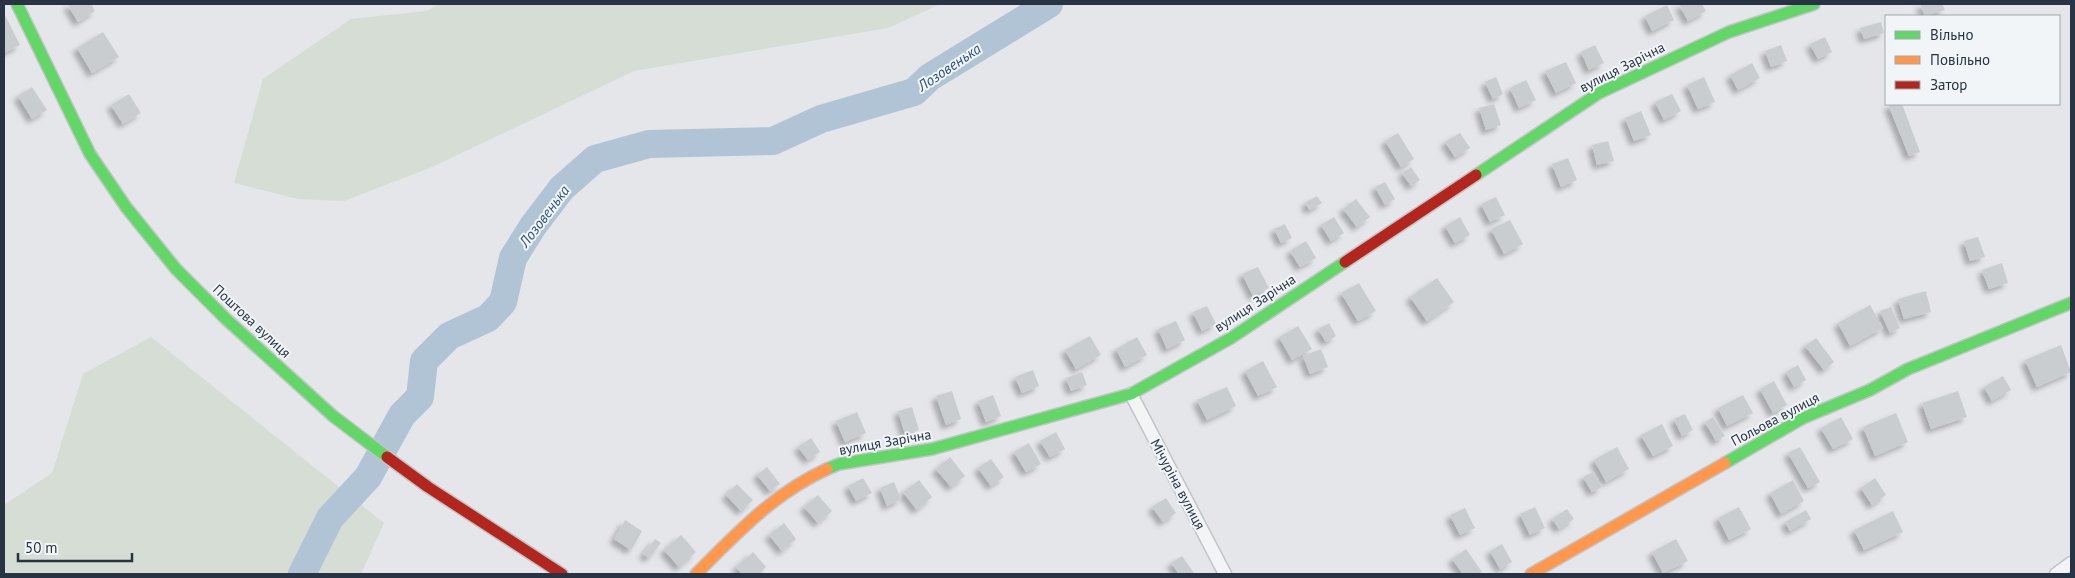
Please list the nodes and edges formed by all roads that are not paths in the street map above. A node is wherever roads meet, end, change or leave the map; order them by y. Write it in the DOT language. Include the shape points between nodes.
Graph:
graph roads {
  1 [pos="17,4"];
  2 [pos="1814,4"];
  3 [pos="2071,303"];
  4 [pos="1130,394"];
  5 [pos="2071,563"];
  6 [pos="560,574"];
  7 [pos="696,574"];
  8 [pos="1225,574"];
  9 [pos="1531,574"];
  10 [pos="2056,574"];
  1 -- 6 [label="street, Поштова вулиця" via="90,154 126,208 176,269 333,416 428,487"];
  2 -- 4 [label="street, вулиця Зарічна" via="1730,32 1599,93 1231,338"];
  3 -- 9 [label="street, Польова вулиця" via="1908,369 1870,390 1803,418"];
  4 -- 7 [label="street, вулиця Зарічна" via="932,449 838,464 800,481 759,513"];
  4 -- 8 [label="street, Мічуріна вулиця"];
  5 -- 10 [label="street"];
}
